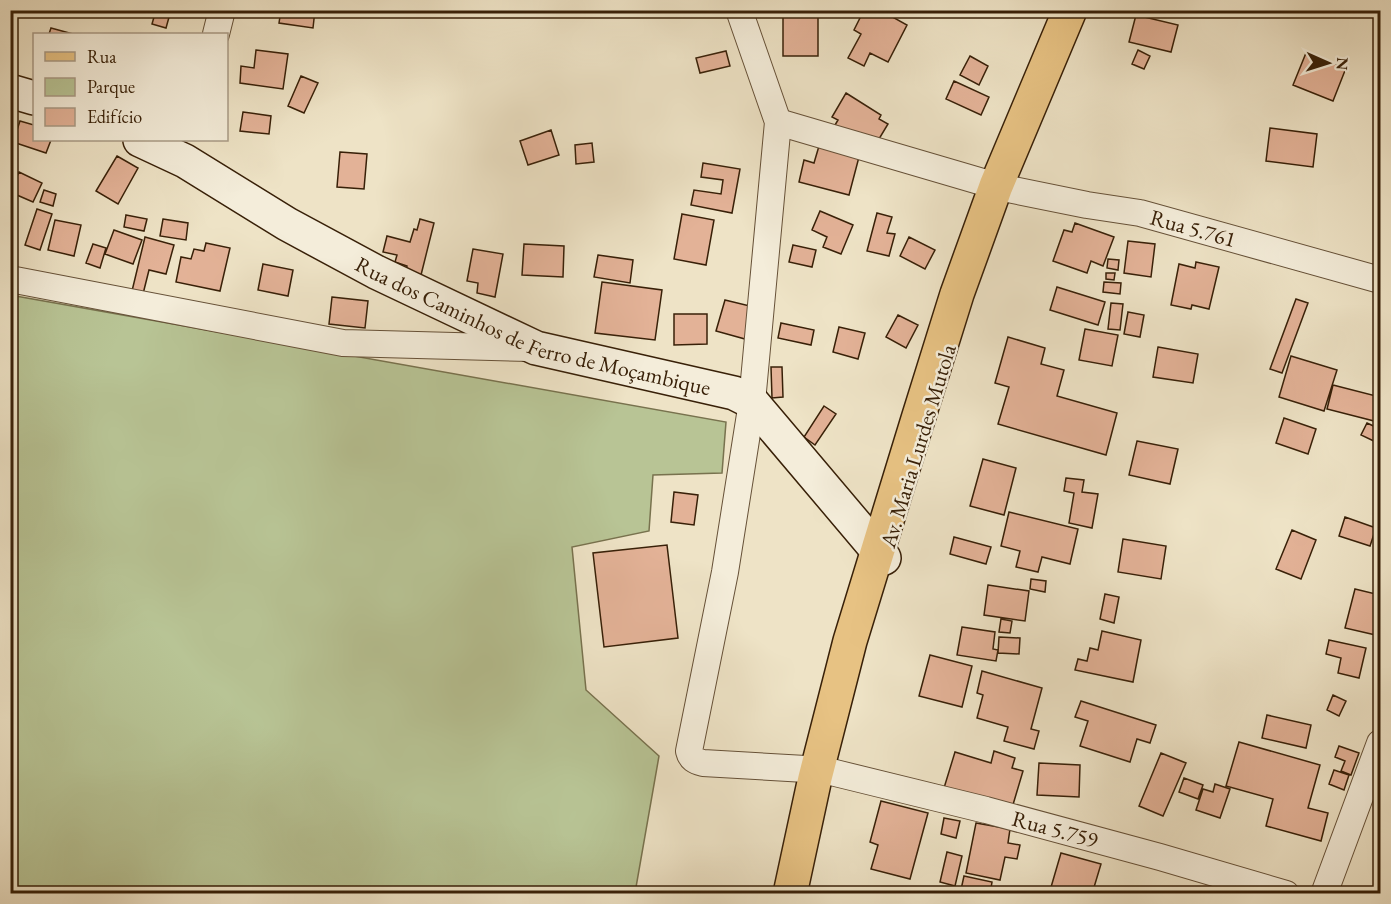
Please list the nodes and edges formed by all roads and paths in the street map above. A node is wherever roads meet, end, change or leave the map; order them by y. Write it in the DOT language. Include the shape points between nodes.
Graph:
graph roads {
  1 [pos="222,10"];
  2 [pos="739,10"];
  3 [pos="1070,10"];
  4 [pos="1078,10"];
  5 [pos="216,33"];
  6 [pos="10,91"];
  7 [pos="33,98"];
  8 [pos="778,122"];
  9 [pos="145,141"];
  10 [pos="188,150"];
  11 [pos="1004,188"];
  12 [pos="10,279"];
  13 [pos="1380,280"];
  14 [pos="536,348"];
  15 [pos="752,402"];
  16 [pos="884,558"];
  17 [pos="1380,743"];
  18 [pos="823,770"];
  19 [pos="790,894"];
  20 [pos="799,894"];
  21 [pos="1286,894"];
  22 [pos="1324,894"];
  1 -- 5 [label="street"];
  2 -- 8 [label="street"];
  3 -- 19 [label="main road" via="996,186 957,294 850,642"];
  4 -- 11 [label="main road, Av. Maria Lurdes Mutola"];
  6 -- 7 [label="main road"];
  8 -- 11 [label="street, Rua 5.761"];
  8 -- 15 [label="street"];
  9 -- 10 [label="main road, Rua dos Caminhos de Ferro de Moçambique"];
  10 -- 14 [label="main road, Rua dos Caminhos de Ferro de Moçambique" via="287,224 375,272"];
  11 -- 13 [label="street, Rua 5.761" via="1140,213"];
  11 -- 16 [label="main road, Av. Maria Lurdes Mutola" via="927,405"];
  12 -- 14 [label="street" via="343,343"];
  14 -- 15 [label="main road, Rua dos Caminhos de Ferro de Moçambique" via="734,393"];
  15 -- 16 [label="main road, Rua dos Caminhos de Ferro de Moçambique"];
  15 -- 18 [label="street, Rua 5.759" via="725,572 689,751 691,757 703,763"];
  16 -- 18 [label="main road, Av. Maria Lurdes Mutola"];
  17 -- 22 [label="street"];
  18 -- 20 [label="main road, Av. Maria Lurdes Mutola"];
  18 -- 21 [label="street, Rua 5.759" via="1160,857"];
}
